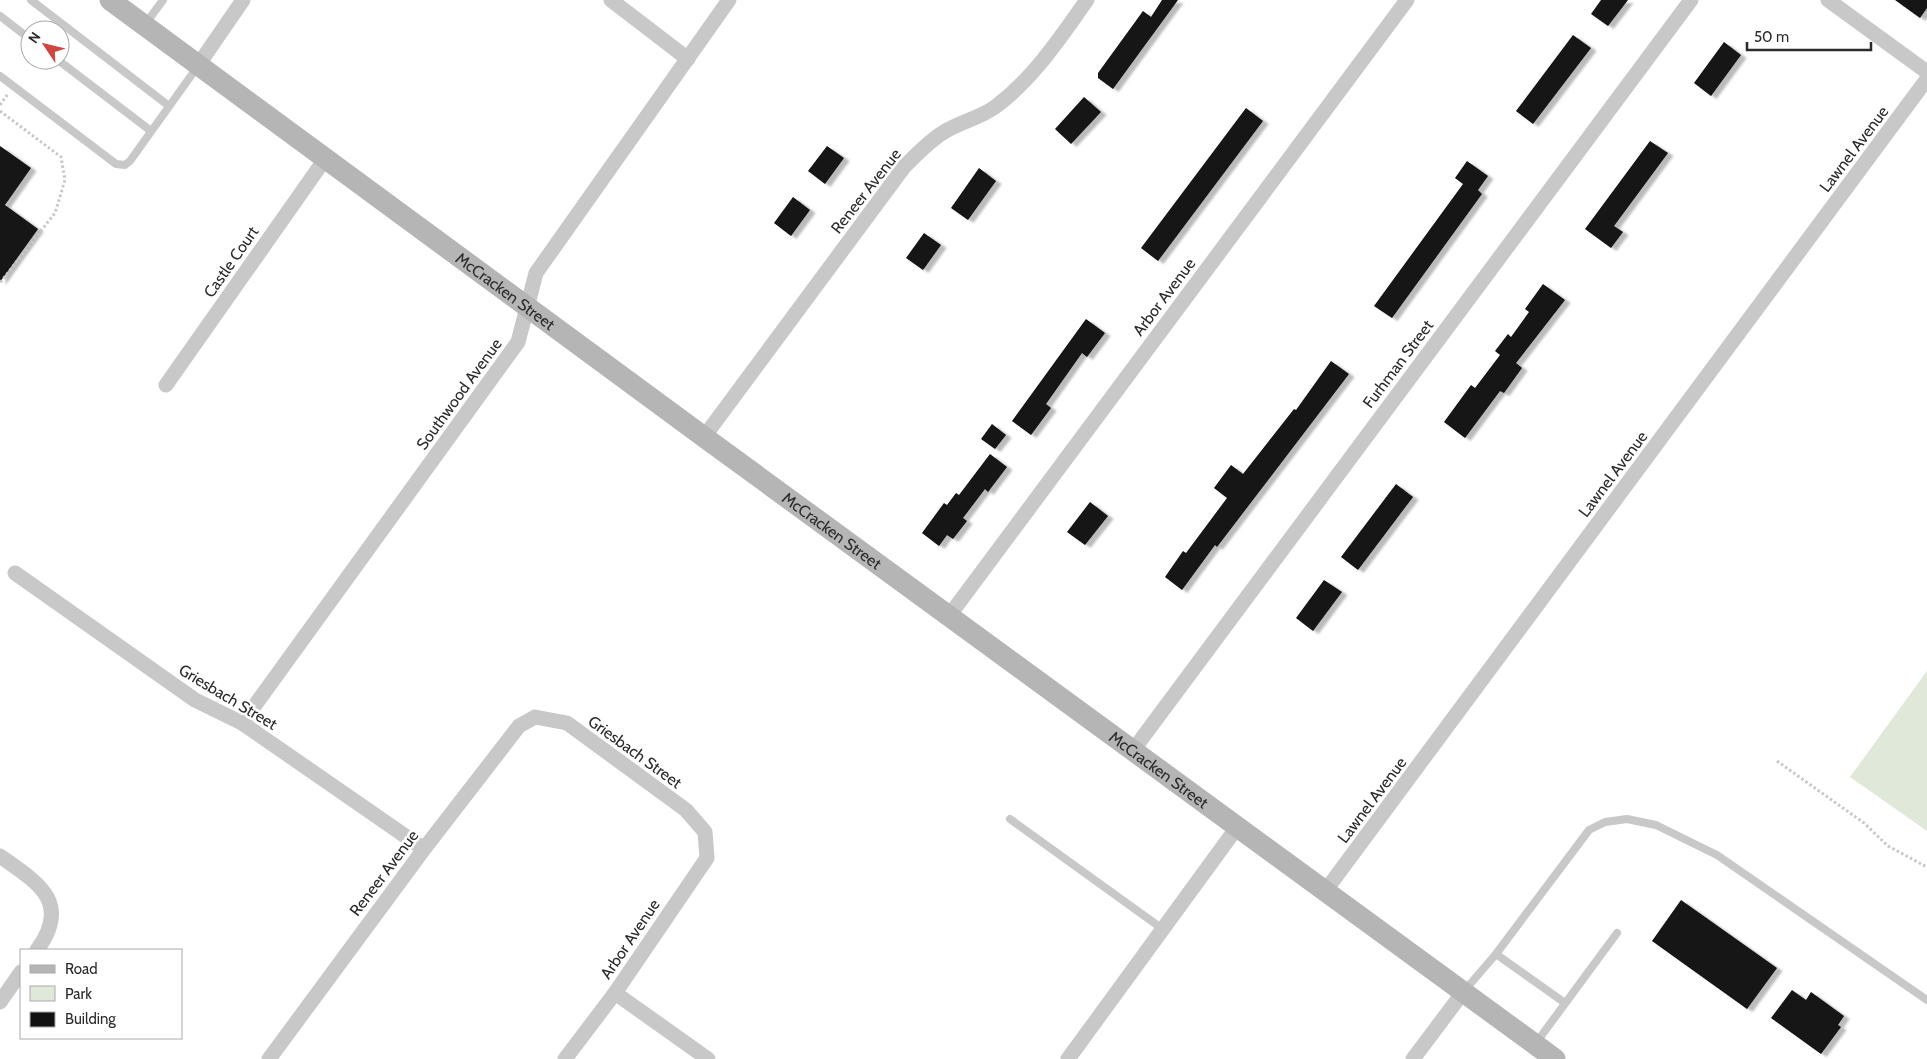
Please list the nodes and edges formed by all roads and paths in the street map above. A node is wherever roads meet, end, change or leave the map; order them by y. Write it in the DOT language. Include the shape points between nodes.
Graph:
graph roads {
  1 [pos="31,0"];
  2 [pos="110,0"];
  3 [pos="162,0"];
  4 [pos="243,0"];
  5 [pos="611,0"];
  6 [pos="729,0"];
  7 [pos="1087,0"];
  8 [pos="1407,0"];
  9 [pos="1691,0"];
  10 [pos="1833,2"];
  11 [pos="0,16"];
  12 [pos="144,25"];
  13 [pos="20,31"];
  14 [pos="688,59"];
  15 [pos="199,64"];
  16 [pos="70,69"];
  17 [pos="1927,72"];
  18 [pos="0,76"];
  19 [pos="1927,79"];
  20 [pos="169,106"];
  21 [pos="0,111"];
  22 [pos="151,131"];
  23 [pos="325,159"];
  24 [pos="0,283"];
  25 [pos="526,307"];
  26 [pos="166,386"];
  27 [pos="704,437"];
  28 [pos="15,573"];
  29 [pos="949,616"];
  30 [pos="535,717"];
  31 [pos="242,723"];
  32 [pos="1134,750"];
  33 [pos="1777,761"];
  34 [pos="1010,819"];
  35 [pos="1238,826"];
  36 [pos="705,832"];
  37 [pos="424,848"];
  38 [pos="0,856"];
  39 [pos="1927,867"];
  40 [pos="1326,890"];
  41 [pos="1164,930"];
  42 [pos="1617,933"];
  43 [pos="38,949"];
  44 [pos="1496,954"];
  45 [pos="20,973"];
  46 [pos="1464,991"];
  47 [pos="615,993"];
  48 [pos="1927,1000"];
  49 [pos="0,1002"];
  50 [pos="1565,1003"];
  51 [pos="1535,1045"];
  52 [pos="269,1059"];
  53 [pos="565,1059"];
  54 [pos="708,1059"];
  55 [pos="1068,1059"];
  56 [pos="1413,1059"];
  57 [pos="1555,1059"];
  1 -- 20 [label="lane"];
  2 -- 12 [label="street, McCracken Street"];
  3 -- 12 [label="lane"];
  4 -- 15 [label="street"];
  5 -- 14 [label="street"];
  6 -- 14 [label="street, Southwood Avenue"];
  7 -- 27 [label="street, Reneer Avenue" via="1033,74 993,108 945,131 904,167"];
  8 -- 29 [label="street, Arbor Avenue"];
  9 -- 32 [label="street, Furhman Street"];
  10 -- 17 [label="street"];
  11 -- 13 [label="lane"];
  12 -- 15 [label="street, McCracken Street"];
  14 -- 25 [label="street, Southwood Avenue" via="536,273"];
  15 -- 20 [label="lane"];
  15 -- 23 [label="street, McCracken Street"];
  16 -- 22 [label="lane"];
  18 -- 22 [label="lane" via="116,164 125,165 130,161"];
  19 -- 40 [label="street, Lawnel Avenue"];
  20 -- 22 [label="lane"];
  21 -- 24 [label="path" via="61,157 65,180 55,213"];
  23 -- 25 [label="street, McCracken Street"];
  23 -- 26 [label="street, Castle Court"];
  25 -- 27 [label="street, McCracken Street"];
  25 -- 31 [label="street, Southwood Avenue" via="518,342"];
  27 -- 29 [label="street, McCracken Street"];
  28 -- 31 [label="street, Griesbach Street" via="195,700"];
  29 -- 32 [label="street, McCracken Street"];
  30 -- 36 [label="street, Griesbach Street" via="567,724 686,810"];
  30 -- 37 [label="street, Reneer Avenue" via="519,726"];
  31 -- 37 [label="street, Griesbach Street"];
  32 -- 35 [label="street, McCracken Street"];
  33 -- 39 [label="path" via="1864,823 1888,846"];
  34 -- 41 [label="lane"];
  35 -- 40 [label="street, McCracken Street"];
  35 -- 41 [label="street"];
  36 -- 47 [label="street, Arbor Avenue" via="707,858"];
  37 -- 52 [label="street, Reneer Avenue"];
  38 -- 43 [label="street" via="39,886 50,902 53,916 47,937"];
  40 -- 46 [label="street, McCracken Street"];
  41 -- 55 [label="street"];
  42 -- 50 [label="lane"];
  44 -- 46 [label="lane"];
  44 -- 48 [label="lane" via="1589,830 1605,822 1627,819 1656,826 1717,856"];
  44 -- 50 [label="lane"];
  45 -- 49 [label="street"];
  46 -- 51 [label="street, McCracken Street"];
  46 -- 56 [label="street"];
  47 -- 53 [label="street, Arbor Avenue"];
  47 -- 54 [label="street"];
  50 -- 51 [label="lane"];
  51 -- 57 [label="street, McCracken Street"];
}
